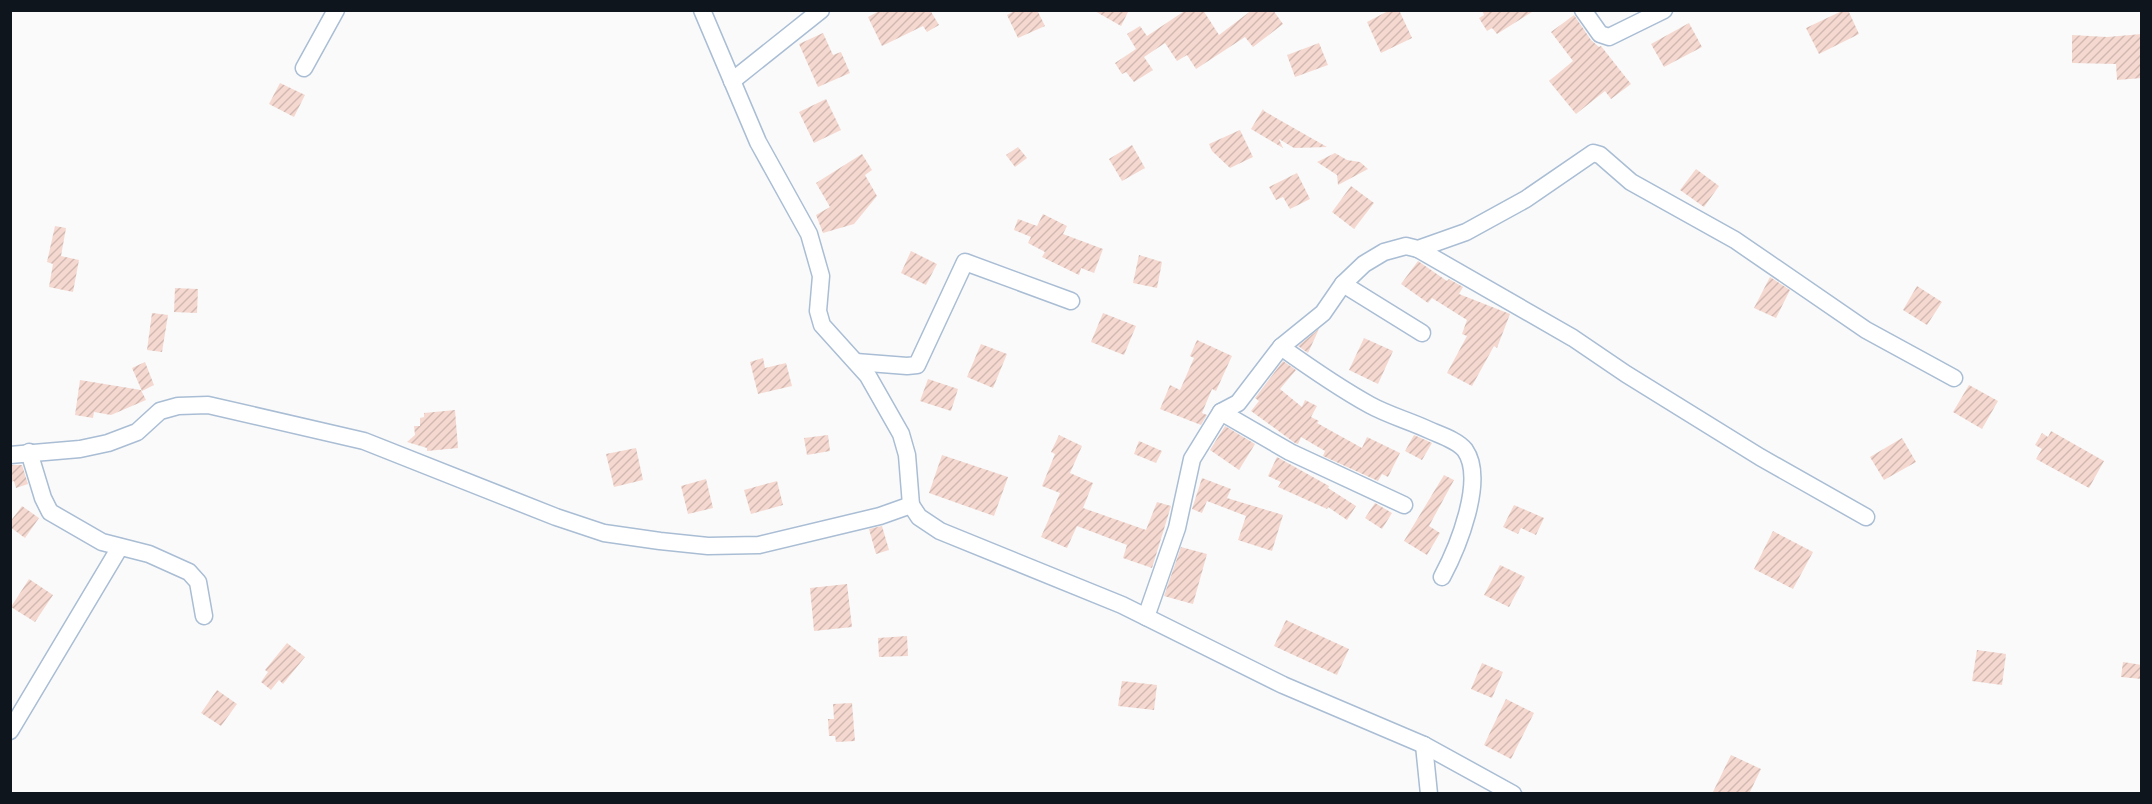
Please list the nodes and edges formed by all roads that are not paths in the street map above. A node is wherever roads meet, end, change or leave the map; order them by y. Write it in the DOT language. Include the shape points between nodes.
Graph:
graph roads {
  1 [pos="336,10"];
  2 [pos="702,10"];
  3 [pos="821,10"];
  4 [pos="1583,10"];
  5 [pos="1664,10"];
  6 [pos="304,68"];
  7 [pos="732,81"];
  8 [pos="1418,249"];
  9 [pos="1343,284"];
  10 [pos="1071,301"];
  11 [pos="1422,333"];
  12 [pos="1281,347"];
  13 [pos="856,362"];
  14 [pos="1954,378"];
  15 [pos="1221,412"];
  16 [pos="29,452"];
  17 [pos="10,455"];
  18 [pos="911,505"];
  19 [pos="1404,505"];
  20 [pos="1866,517"];
  21 [pos="120,547"];
  22 [pos="1442,577"];
  23 [pos="204,616"];
  24 [pos="1146,616"];
  25 [pos="10,731"];
  26 [pos="1424,745"];
  27 [pos="1429,794"];
  28 [pos="1514,794"];
  1 -- 6 [label="street"];
  2 -- 7 [label="street"];
  3 -- 7 [label="street"];
  4 -- 5 [label="street" via="1600,34 1609,37"];
  7 -- 13 [label="street" via="758,142 816,252 821,276 818,311 822,325"];
  8 -- 9 [label="street" via="1406,246 1384,252"];
  8 -- 14 [label="street" via="1466,232 1526,199 1593,153 1631,182 1735,240 1866,330"];
  8 -- 20 [label="street" via="1573,338 1760,457"];
  9 -- 11 [label="street"];
  9 -- 12 [label="street" via="1323,313"];
  10 -- 13 [label="street" via="965,262 917,365"];
  12 -- 15 [label="street" via="1238,403"];
  12 -- 22 [label="street" via="1371,405 1455,442 1464,450 1471,464 1465,526"];
  13 -- 18 [label="street" via="901,434 907,455"];
  15 -- 19 [label="street" via="1290,452"];
  15 -- 24 [label="street" via="1192,459 1177,528"];
  16 -- 17 [label="street"];
  16 -- 18 [label="street" via="80,450 108,443 137,432 160,411 208,405 364,441 604,533 660,541 708,546 759,545 860,522"];
  16 -- 21 [label="street" via="51,512 102,542"];
  18 -- 24 [label="street" via="919,517 940,531"];
  21 -- 23 [label="street" via="149,554 189,572 198,582"];
  21 -- 25 [label="street"];
  24 -- 26 [label="street" via="1283,685"];
  26 -- 27 [label="street"];
  26 -- 28 [label="street"];
}
